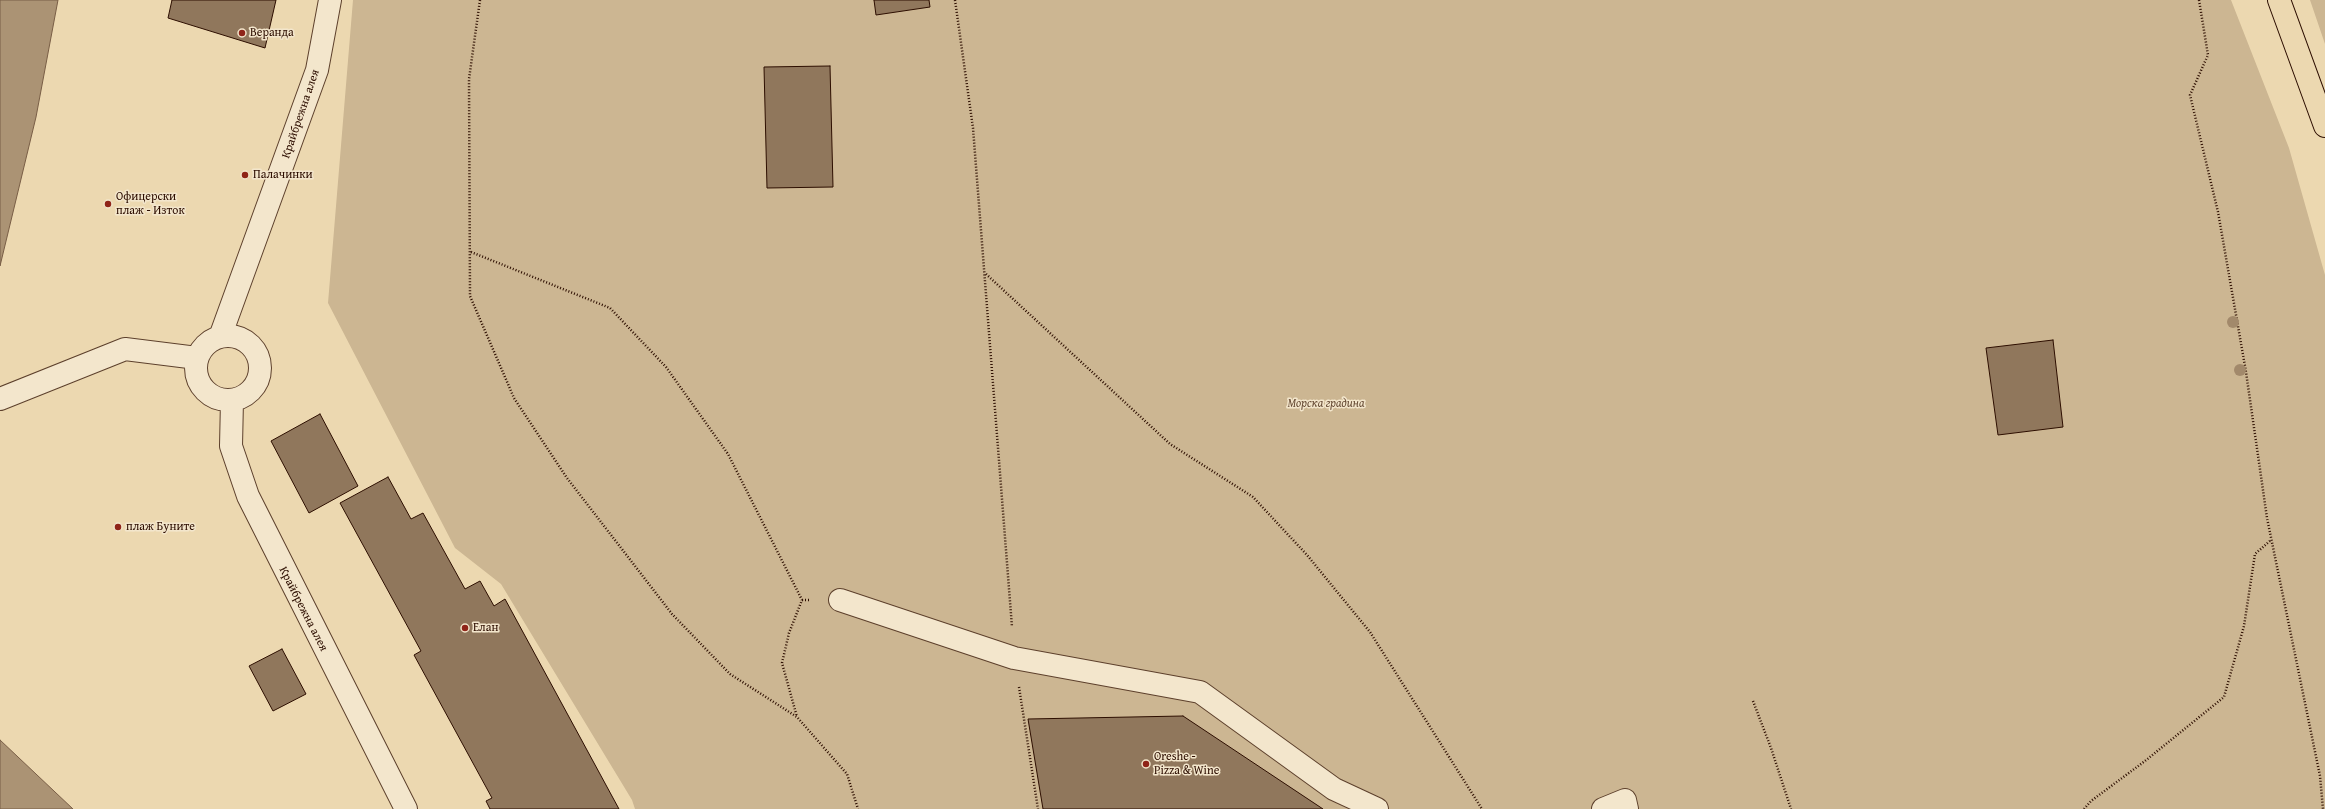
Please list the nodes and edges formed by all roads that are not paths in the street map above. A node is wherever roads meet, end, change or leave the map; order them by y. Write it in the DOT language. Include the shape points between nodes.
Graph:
graph roads {
  1 [pos="330,0"];
  2 [pos="2279,0"];
  3 [pos="2325,126"];
  4 [pos="220,337"];
  5 [pos="197,358"];
  6 [pos="0,399"];
  7 [pos="232,400"];
  8 [pos="840,600"];
  9 [pos="406,809"];
  10 [pos="1377,809"];
  11 [pos="1603,809"];
  12 [pos="1627,809"];
  1 -- 4 [label="street, Крайбрежна алея" via="317,70"];
  2 -- 3 [label="main road"];
  4 -- 5 [label="street" via="210,341"];
  4 -- 7 [label="street" via="230,336 249,344 259,362 256,382 251,390"];
  5 -- 6 [label="street" via="125,349"];
  5 -- 7 [label="street" via="195,369 203,389 211,396"];
  7 -- 9 [label="street, Крайбрежна алея" via="232,446 248,496"];
  8 -- 10 [label="street" via="1014,658 1200,692 1334,789"];
  11 -- 12 [label="street" via="1625,800"];
}
